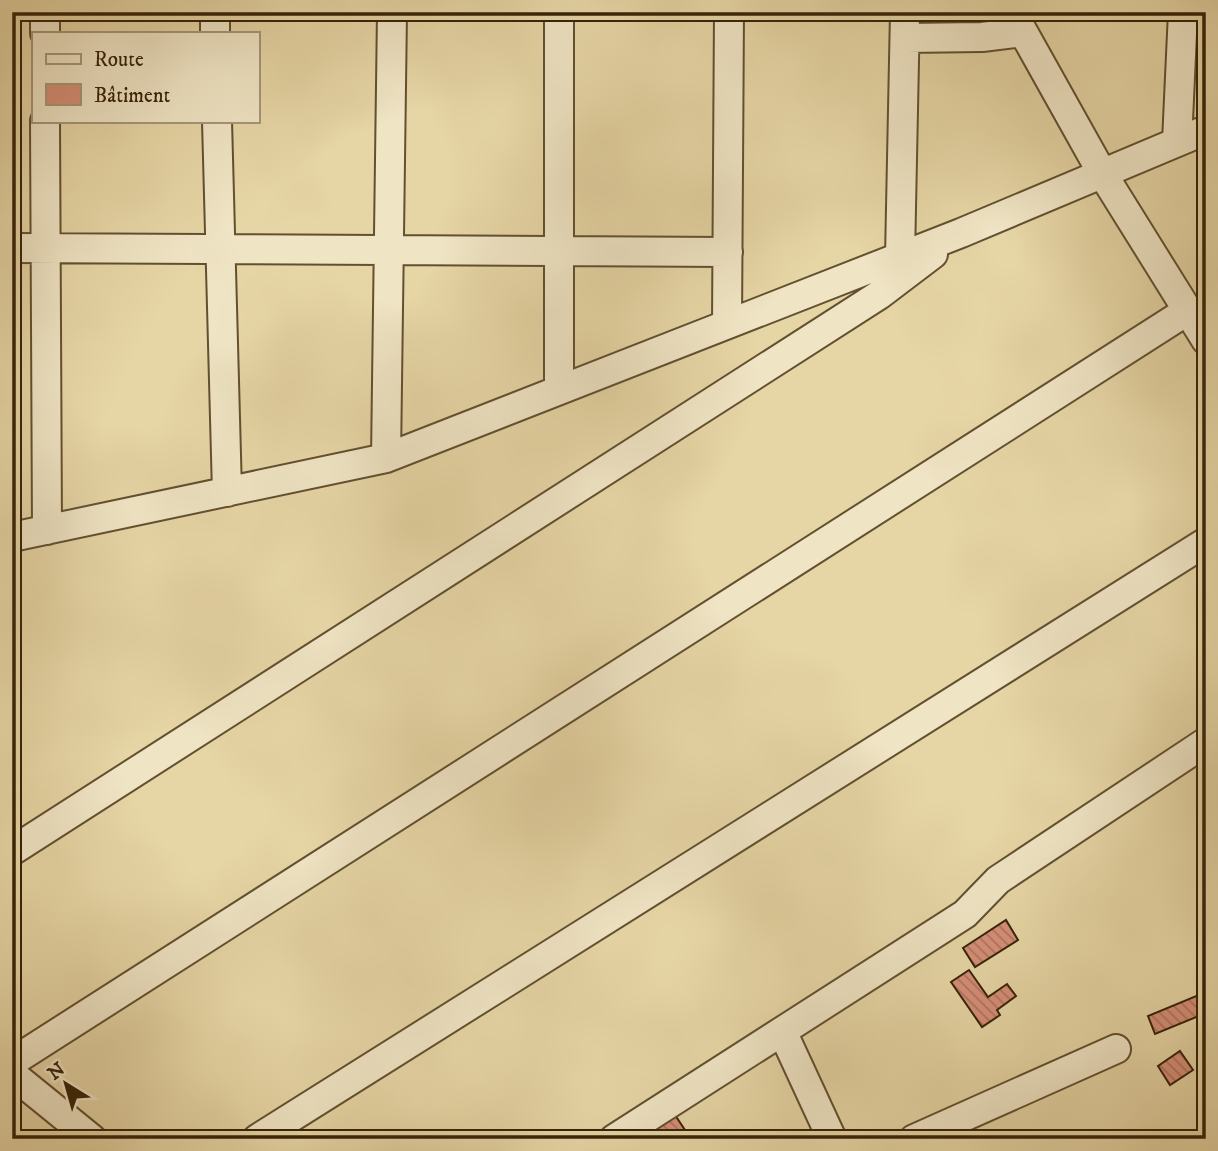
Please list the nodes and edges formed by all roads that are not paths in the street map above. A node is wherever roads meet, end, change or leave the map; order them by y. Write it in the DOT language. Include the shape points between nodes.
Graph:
graph roads {
  1 [pos="45,12"];
  2 [pos="215,12"];
  3 [pos="392,12"];
  4 [pos="559,12"];
  5 [pos="729,12"];
  6 [pos="1183,12"];
  7 [pos="1018,22"];
  8 [pos="905,25"];
  9 [pos="45,32"];
  10 [pos="215,32"];
  11 [pos="45,122"];
  12 [pos="218,122"];
  13 [pos="1206,130"];
  14 [pos="1177,142"];
  15 [pos="1102,173"];
  16 [pos="961,233"];
  17 [pos="12,248"];
  18 [pos="46,248"];
  19 [pos="221,249"];
  20 [pos="388,250"];
  21 [pos="559,251"];
  22 [pos="728,252"];
  23 [pos="900,257"];
  24 [pos="1187,311"];
  25 [pos="727,324"];
  26 [pos="1205,338"];
  27 [pos="559,390"];
  28 [pos="386,458"];
  29 [pos="226,492"];
  30 [pos="47,530"];
  31 [pos="12,537"];
  32 [pos="1206,542"];
  33 [pos="1206,742"];
  34 [pos="12,850"];
  35 [pos="783,1033"];
  36 [pos="1116,1049"];
  37 [pos="12,1062"];
  38 [pos="12,1074"];
  39 [pos="61,1129"];
  40 [pos="92,1139"];
  41 [pos="257,1139"];
  42 [pos="614,1139"];
  43 [pos="832,1139"];
  44 [pos="915,1139"];
  1 -- 9 [label="street"];
  2 -- 10 [label="street"];
  3 -- 20 [label="street"];
  4 -- 21 [label="street"];
  5 -- 22 [label="street"];
  6 -- 14 [label="street"];
  7 -- 8 [label="street" via="982,37"];
  7 -- 15 [label="street"];
  8 -- 23 [label="street"];
  11 -- 18 [label="street"];
  12 -- 19 [label="street"];
  13 -- 14 [label="street"];
  14 -- 15 [label="street"];
  15 -- 16 [label="street"];
  15 -- 24 [label="street"];
  16 -- 23 [label="street"];
  16 -- 34 [label="street" via="879,295"];
  17 -- 18 [label="street"];
  18 -- 19 [label="street"];
  18 -- 30 [label="street"];
  19 -- 20 [label="street"];
  19 -- 29 [label="street"];
  20 -- 21 [label="street"];
  20 -- 28 [label="street"];
  21 -- 22 [label="street"];
  21 -- 27 [label="street"];
  22 -- 25 [label="street"];
  23 -- 25 [label="street"];
  24 -- 26 [label="street"];
  24 -- 37 [label="street"];
  25 -- 27 [label="street"];
  27 -- 28 [label="street"];
  28 -- 29 [label="street"];
  29 -- 30 [label="street"];
  30 -- 31 [label="street"];
  32 -- 41 [label="street"];
  33 -- 35 [label="street" via="998,880 965,915"];
  35 -- 42 [label="street"];
  35 -- 43 [label="street"];
  36 -- 44 [label="street"];
  38 -- 39 [label="street"];
  39 -- 40 [label="street"];
}
